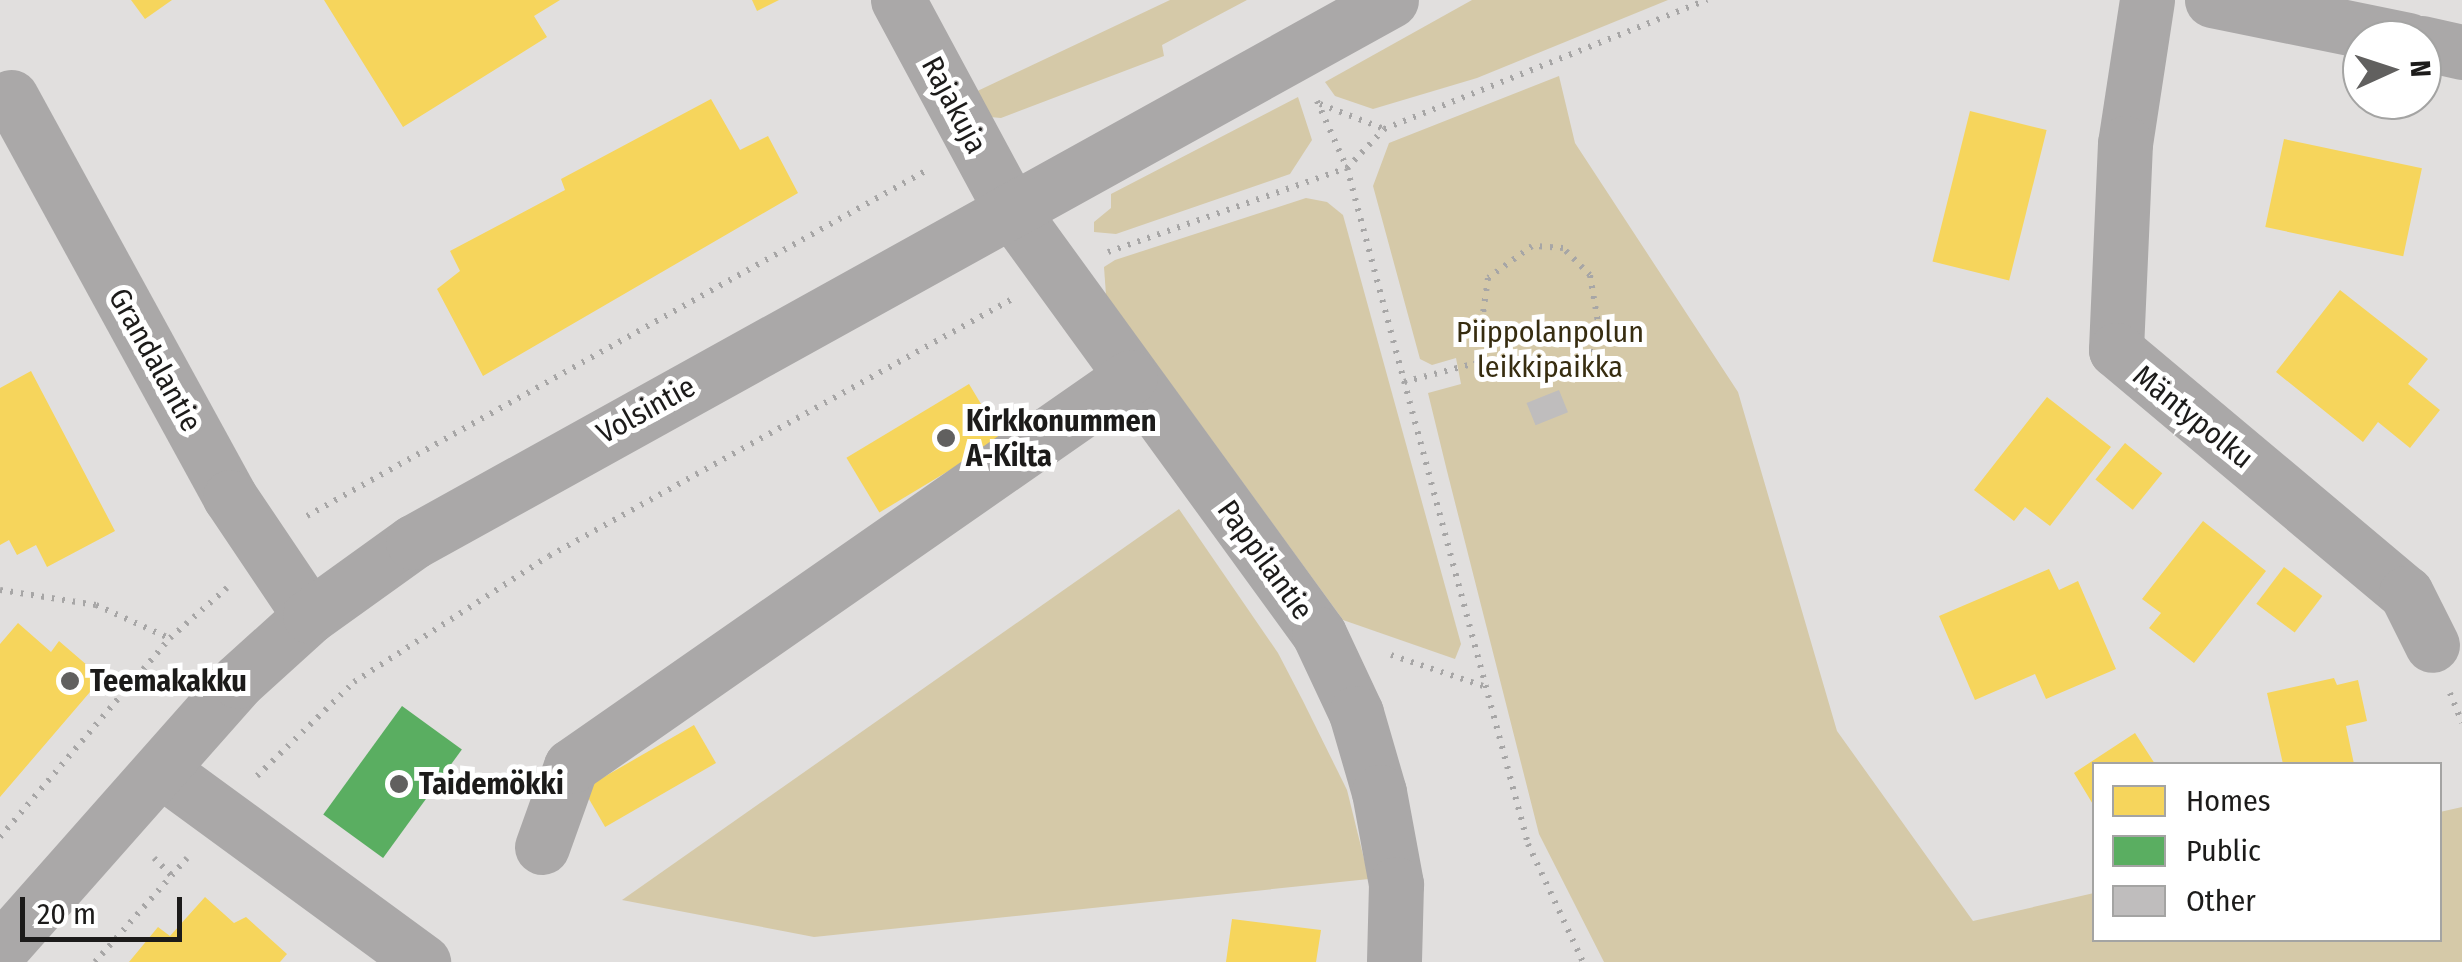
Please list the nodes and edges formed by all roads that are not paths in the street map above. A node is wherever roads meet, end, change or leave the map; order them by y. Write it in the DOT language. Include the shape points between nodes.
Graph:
graph roads {
  1 [pos="898,0"];
  2 [pos="1391,0"];
  3 [pos="2147,0"];
  4 [pos="2212,0"];
  5 [pos="2342,27"];
  6 [pos="11,97"];
  7 [pos="1011,210"];
  8 [pos="1130,377"];
  9 [pos="310,616"];
  10 [pos="2432,645"];
  11 [pos="161,770"];
  12 [pos="542,846"];
  13 [pos="0,950"];
  14 [pos="423,962"];
  15 [pos="1394,962"];
  1 -- 7 [label="street, Rajakuja"];
  2 -- 7 [label="street, Volsintie"];
  3 -- 10 [label="street, Mäntypolku" via="2125,142 2116,350 2406,594"];
  4 -- 5 [label="street"];
  6 -- 9 [label="street, Grandalantie" via="266,554"];
  7 -- 8 [label="street, Pappilantie"];
  7 -- 9 [label="street, Volsintie" via="429,533"];
  8 -- 12 [label="street" via="570,766"];
  8 -- 15 [label="street, Pappilantie" via="1318,634 1356,713 1396,884"];
  9 -- 11 [label="street, Volsintie" via="238,682"];
  11 -- 13 [label="street, Volsintie"];
  11 -- 14 [label="street"];
}
